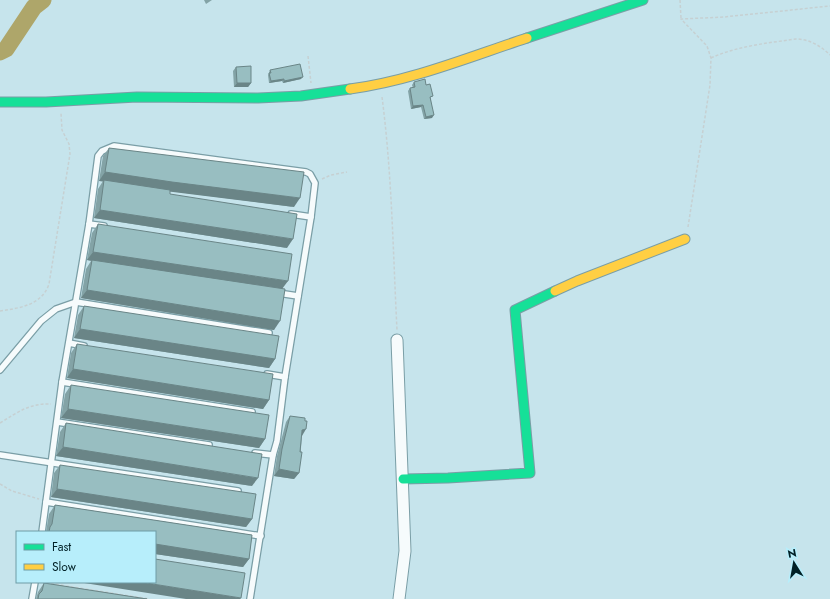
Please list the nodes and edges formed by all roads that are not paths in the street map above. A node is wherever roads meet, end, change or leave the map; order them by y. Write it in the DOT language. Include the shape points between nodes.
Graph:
graph roads {
  1 [pos="643,0"];
  2 [pos="0,102"];
  3 [pos="93,184"];
  4 [pos="101,185"];
  5 [pos="288,214"];
  6 [pos="311,217"];
  7 [pos="89,224"];
  8 [pos="112,227"];
  9 [pos="685,239"];
  10 [pos="82,264"];
  11 [pos="89,265"];
  12 [pos="275,293"];
  13 [pos="298,296"];
  14 [pos="76,302"];
  15 [pos="269,333"];
  16 [pos="397,340"];
  17 [pos="69,343"];
  18 [pos="92,347"];
  19 [pos="0,370"];
  20 [pos="262,373"];
  21 [pos="285,377"];
  22 [pos="62,382"];
  23 [pos="252,412"];
  24 [pos="57,422"];
  25 [pos="212,446"];
  26 [pos="250,452"];
  27 [pos="0,455"];
  28 [pos="273,455"];
  29 [pos="52,462"];
  30 [pos="403,479"];
  31 [pos="238,491"];
  32 [pos="46,502"];
  33 [pos="42,531"];
  34 [pos="261,536"];
  35 [pos="35,583"];
  36 [pos="32,599"];
  37 [pos="250,599"];
  38 [pos="399,599"];
  1 -- 2 [label="street" via="426,72 380,84 312,94 258,98 149,96"];
  3 -- 4 [label="lane"];
  3 -- 6 [label="lane" via="98,156 102,151 114,146 306,172 315,183"];
  3 -- 7 [label="lane"];
  5 -- 6 [label="lane"];
  6 -- 13 [label="lane"];
  7 -- 8 [label="lane"];
  7 -- 10 [label="lane"];
  9 -- 30 [label="street" via="577,281 515,310 530,473"];
  10 -- 11 [label="lane"];
  10 -- 14 [label="lane"];
  12 -- 13 [label="lane"];
  13 -- 21 [label="lane"];
  14 -- 15 [label="lane"];
  14 -- 17 [label="lane"];
  14 -- 19 [label="lane" via="56,309 41,322"];
  16 -- 30 [label="street"];
  17 -- 18 [label="lane"];
  17 -- 22 [label="lane"];
  20 -- 21 [label="lane"];
  21 -- 28 [label="lane"];
  22 -- 23 [label="lane"];
  22 -- 24 [label="lane"];
  24 -- 25 [label="lane"];
  24 -- 29 [label="lane"];
  26 -- 28 [label="lane"];
  27 -- 29 [label="lane"];
  28 -- 34 [label="lane"];
  29 -- 31 [label="lane"];
  29 -- 32 [label="lane"];
  30 -- 38 [label="street" via="405,551"];
  32 -- 33 [label="lane"];
  32 -- 34 [label="lane"];
  34 -- 37 [label="lane"];
  35 -- 36 [label="lane"];
}
